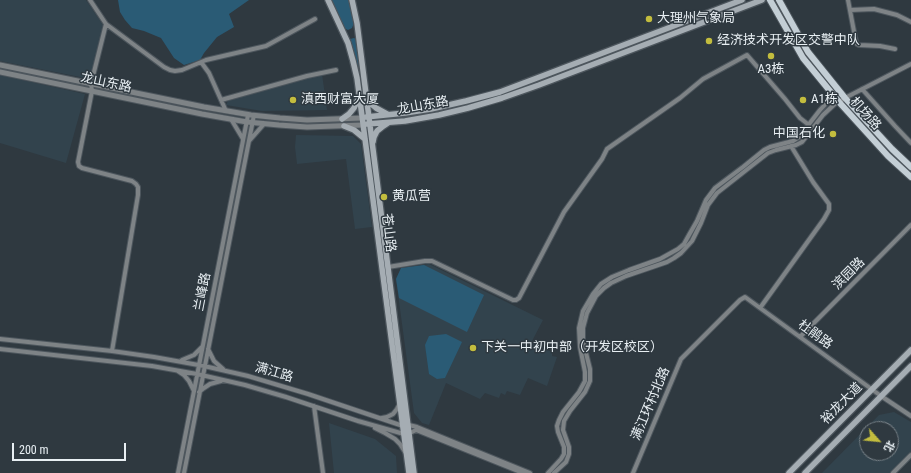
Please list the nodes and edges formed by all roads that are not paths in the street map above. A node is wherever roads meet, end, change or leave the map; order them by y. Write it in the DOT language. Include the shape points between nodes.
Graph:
graph roads {
  1 [pos="90,0"];
  2 [pos="328,0"];
  3 [pos="352,0"];
  4 [pos="742,0"];
  5 [pos="762,0"];
  6 [pos="770,0"];
  7 [pos="779,0"];
  8 [pos="848,0"];
  9 [pos="753,2"];
  10 [pos="850,10"];
  11 [pos="315,19"];
  12 [pos="911,22"];
  13 [pos="106,24"];
  14 [pos="895,49"];
  15 [pos="201,62"];
  16 [pos="911,64"];
  17 [pos="0,65"];
  18 [pos="336,70"];
  19 [pos="0,72"];
  20 [pos="91,84"];
  21 [pos="862,89"];
  22 [pos="92,91"];
  23 [pos="359,95"];
  24 [pos="366,96"];
  25 [pos="834,96"];
  26 [pos="845,98"];
  27 [pos="222,100"];
  28 [pos="838,102"];
  29 [pos="226,111"];
  30 [pos="251,115"];
  31 [pos="392,115"];
  32 [pos="368,117"];
  33 [pos="362,118"];
  34 [pos="231,119"];
  35 [pos="342,119"];
  36 [pos="250,122"];
  37 [pos="390,122"];
  38 [pos="264,124"];
  39 [pos="366,124"];
  40 [pos="809,125"];
  41 [pos="344,126"];
  42 [pos="243,139"];
  43 [pos="365,139"];
  44 [pos="248,141"];
  45 [pos="911,143"];
  46 [pos="791,146"];
  47 [pos="372,147"];
  48 [pos="911,167"];
  49 [pos="911,177"];
  50 [pos="911,225"];
  51 [pos="388,267"];
  52 [pos="604,284"];
  53 [pos="745,297"];
  54 [pos="760,308"];
  55 [pos="800,337"];
  56 [pos="0,339"];
  57 [pos="203,346"];
  58 [pos="208,347"];
  59 [pos="0,349"];
  60 [pos="911,350"];
  61 [pos="112,351"];
  62 [pos="585,358"];
  63 [pos="179,361"];
  64 [pos="199,365"];
  65 [pos="204,366"];
  66 [pos="911,366"];
  67 [pos="176,370"];
  68 [pos="231,372"];
  69 [pos="197,374"];
  70 [pos="202,376"];
  71 [pos="228,381"];
  72 [pos="872,389"];
  73 [pos="194,391"];
  74 [pos="199,393"];
  75 [pos="881,396"];
  76 [pos="400,403"];
  77 [pos="314,406"];
  78 [pos="911,416"];
  79 [pos="380,418"];
  80 [pos="358,421"];
  81 [pos="406,426"];
  82 [pos="407,433"];
  83 [pos="406,455"];
  84 [pos="911,455"];
  85 [pos="178,473"];
  86 [pos="184,473"];
  87 [pos="323,473"];
  88 [pos="409,473"];
  89 [pos="414,473"];
  90 [pos="523,473"];
  91 [pos="530,473"];
  92 [pos="548,473"];
  93 [pos="554,473"];
  94 [pos="633,473"];
  95 [pos="789,473"];
  96 [pos="805,473"];
  97 [pos="893,473"];
  1 -- 13 [label="street"];
  2 -- 23 [label="main road, 苍山路" via="350,50"];
  3 -- 24 [label="main road, 苍山路"];
  4 -- 31 [label="main road, 龙山东路" via="500,92 437,108"];
  5 -- 9 [label="main road, 龙山东路"];
  6 -- 25 [label="main road, 机场路" via="803,58"];
  7 -- 26 [label="main road, 机场路" via="808,52"];
  8 -- 10 [label="street"];
  9 -- 37 [label="main road, 龙山东路" via="502,98 439,115"];
  10 -- 12 [label="street" via="874,9"];
  10 -- 14 [label="street" via="857,44"];
  11 -- 15 [label="street" via="266,46"];
  13 -- 15 [label="street" via="170,70 180,70"];
  13 -- 20 [label="street"];
  15 -- 27 [label="street"];
  16 -- 21 [label="street"];
  17 -- 20 [label="street, 龙山东路"];
  18 -- 27 [label="street"];
  19 -- 22 [label="street, 龙山东路"];
  20 -- 22 [label="street"];
  20 -- 29 [label="street, 龙山东路"];
  21 -- 26 [label="street"];
  21 -- 45 [label="street"];
  22 -- 34 [label="street, 龙山东路"];
  22 -- 61 [label="street" via="78,165 87,170 132,181 138,190"];
  23 -- 33 [label="main road, 苍山路"];
  23 -- 35 [label="main road" via="354,108"];
  24 -- 31 [label="main road" via="376,108"];
  24 -- 32 [label="main road, 苍山路"];
  25 -- 28 [label="main road, 机场路"];
  25 -- 40 [label="street"];
  26 -- 28 [label="street"];
  26 -- 48 [label="main road, 机场路"];
  27 -- 29 [label="street"];
  28 -- 46 [label="street" via="804,140"];
  28 -- 49 [label="main road, 机场路"];
  29 -- 30 [label="street, 龙山东路"];
  30 -- 35 [label="street, 龙山东路" via="296,119"];
  30 -- 36 [label="street, 兰峰路"];
  31 -- 32 [label="main road, 龙山东路"];
  32 -- 33 [label="main road, 龙山东路"];
  32 -- 39 [label="main road, 苍山路"];
  33 -- 35 [label="street, 龙山东路"];
  33 -- 39 [label="main road, 苍山路"];
  34 -- 36 [label="street, 龙山东路"];
  34 -- 42 [label="street"];
  36 -- 38 [label="street, 龙山东路"];
  36 -- 42 [label="street, 兰峰路"];
  36 -- 44 [label="street, 兰峰路"];
  37 -- 39 [label="main road, 龙山东路"];
  37 -- 47 [label="main road" via="377,131"];
  38 -- 41 [label="street, 龙山东路"];
  38 -- 44 [label="street"];
  39 -- 41 [label="street, 龙山东路"];
  39 -- 43 [label="main road, 苍山路"];
  39 -- 47 [label="main road, 苍山路"];
  40 -- 51 [label="street" via="800,118 747,55 704,79 607,149 564,212 516,300 432,261"];
  40 -- 52 [label="street" via="797,139 764,150 715,188 706,200 690,235 678,250 619,274"];
  41 -- 43 [label="main road"];
  42 -- 57 [label="street, 兰峰路"];
  43 -- 76 [label="main road, 苍山路"];
  44 -- 58 [label="street, 兰峰路"];
  46 -- 52 [label="street" via="768,153 712,198 692,240 678,256"];
  46 -- 54 [label="street" via="830,208"];
  47 -- 51 [label="main road, 苍山路"];
  50 -- 55 [label="street, 滨园路"];
  51 -- 81 [label="main road, 苍山路"];
  52 -- 62 [label="street" via="584,319"];
  53 -- 54 [label="street, 杜鹃路"];
  53 -- 94 [label="street, 满江环村北路" via="681,359"];
  54 -- 55 [label="street, 杜鹃路"];
  55 -- 72 [label="street, 杜鹃路"];
  56 -- 61 [label="street, 满江路"];
  57 -- 63 [label="street" via="191,357"];
  57 -- 64 [label="street, 兰峰路"];
  58 -- 65 [label="street, 兰峰路"];
  58 -- 68 [label="street" via="217,364"];
  59 -- 67 [label="street, 满江路"];
  60 -- 72 [label="main road, 裕龙大道"];
  61 -- 63 [label="street, 满江路"];
  62 -- 92 [label="street" via="585,382 558,423 564,454"];
  62 -- 93 [label="street" via="590,379 583,395 567,414 563,424 563,432 570,449 569,456"];
  63 -- 64 [label="street, 满江路"];
  64 -- 65 [label="street, 满江路"];
  64 -- 69 [label="street, 兰峰路"];
  65 -- 68 [label="street, 满江路"];
  65 -- 70 [label="street, 兰峰路"];
  66 -- 75 [label="main road, 裕龙大道"];
  67 -- 69 [label="street, 满江路"];
  67 -- 73 [label="street" via="187,378"];
  68 -- 79 [label="street, 满江路"];
  69 -- 70 [label="street, 满江路"];
  69 -- 73 [label="street, 兰峰路"];
  70 -- 71 [label="street, 满江路"];
  70 -- 74 [label="street, 兰峰路"];
  71 -- 74 [label="street" via="213,383"];
  71 -- 77 [label="street, 满江路"];
  72 -- 75 [label="street, 杜鹃路"];
  72 -- 95 [label="main road, 裕龙大道"];
  73 -- 85 [label="street, 兰峰路"];
  74 -- 86 [label="street, 兰峰路"];
  75 -- 78 [label="street, 杜鹃路"];
  75 -- 96 [label="main road, 裕龙大道"];
  76 -- 79 [label="street" via="392,414"];
  76 -- 81 [label="main road, 苍山路"];
  77 -- 80 [label="street, 满江路"];
  77 -- 87 [label="street"];
  79 -- 81 [label="street, 满江路"];
  80 -- 82 [label="street, 满江路"];
  80 -- 83 [label="street" via="392,437 400,444"];
  81 -- 82 [label="main road, 苍山路"];
  81 -- 91 [label="street, 满江路" via="417,427"];
  82 -- 83 [label="main road, 苍山路"];
  82 -- 89 [label="main road, 苍山路"];
  82 -- 90 [label="street, 满江路" via="416,430"];
  83 -- 88 [label="main road, 苍山路"];
  84 -- 97 [label="street"];
}
